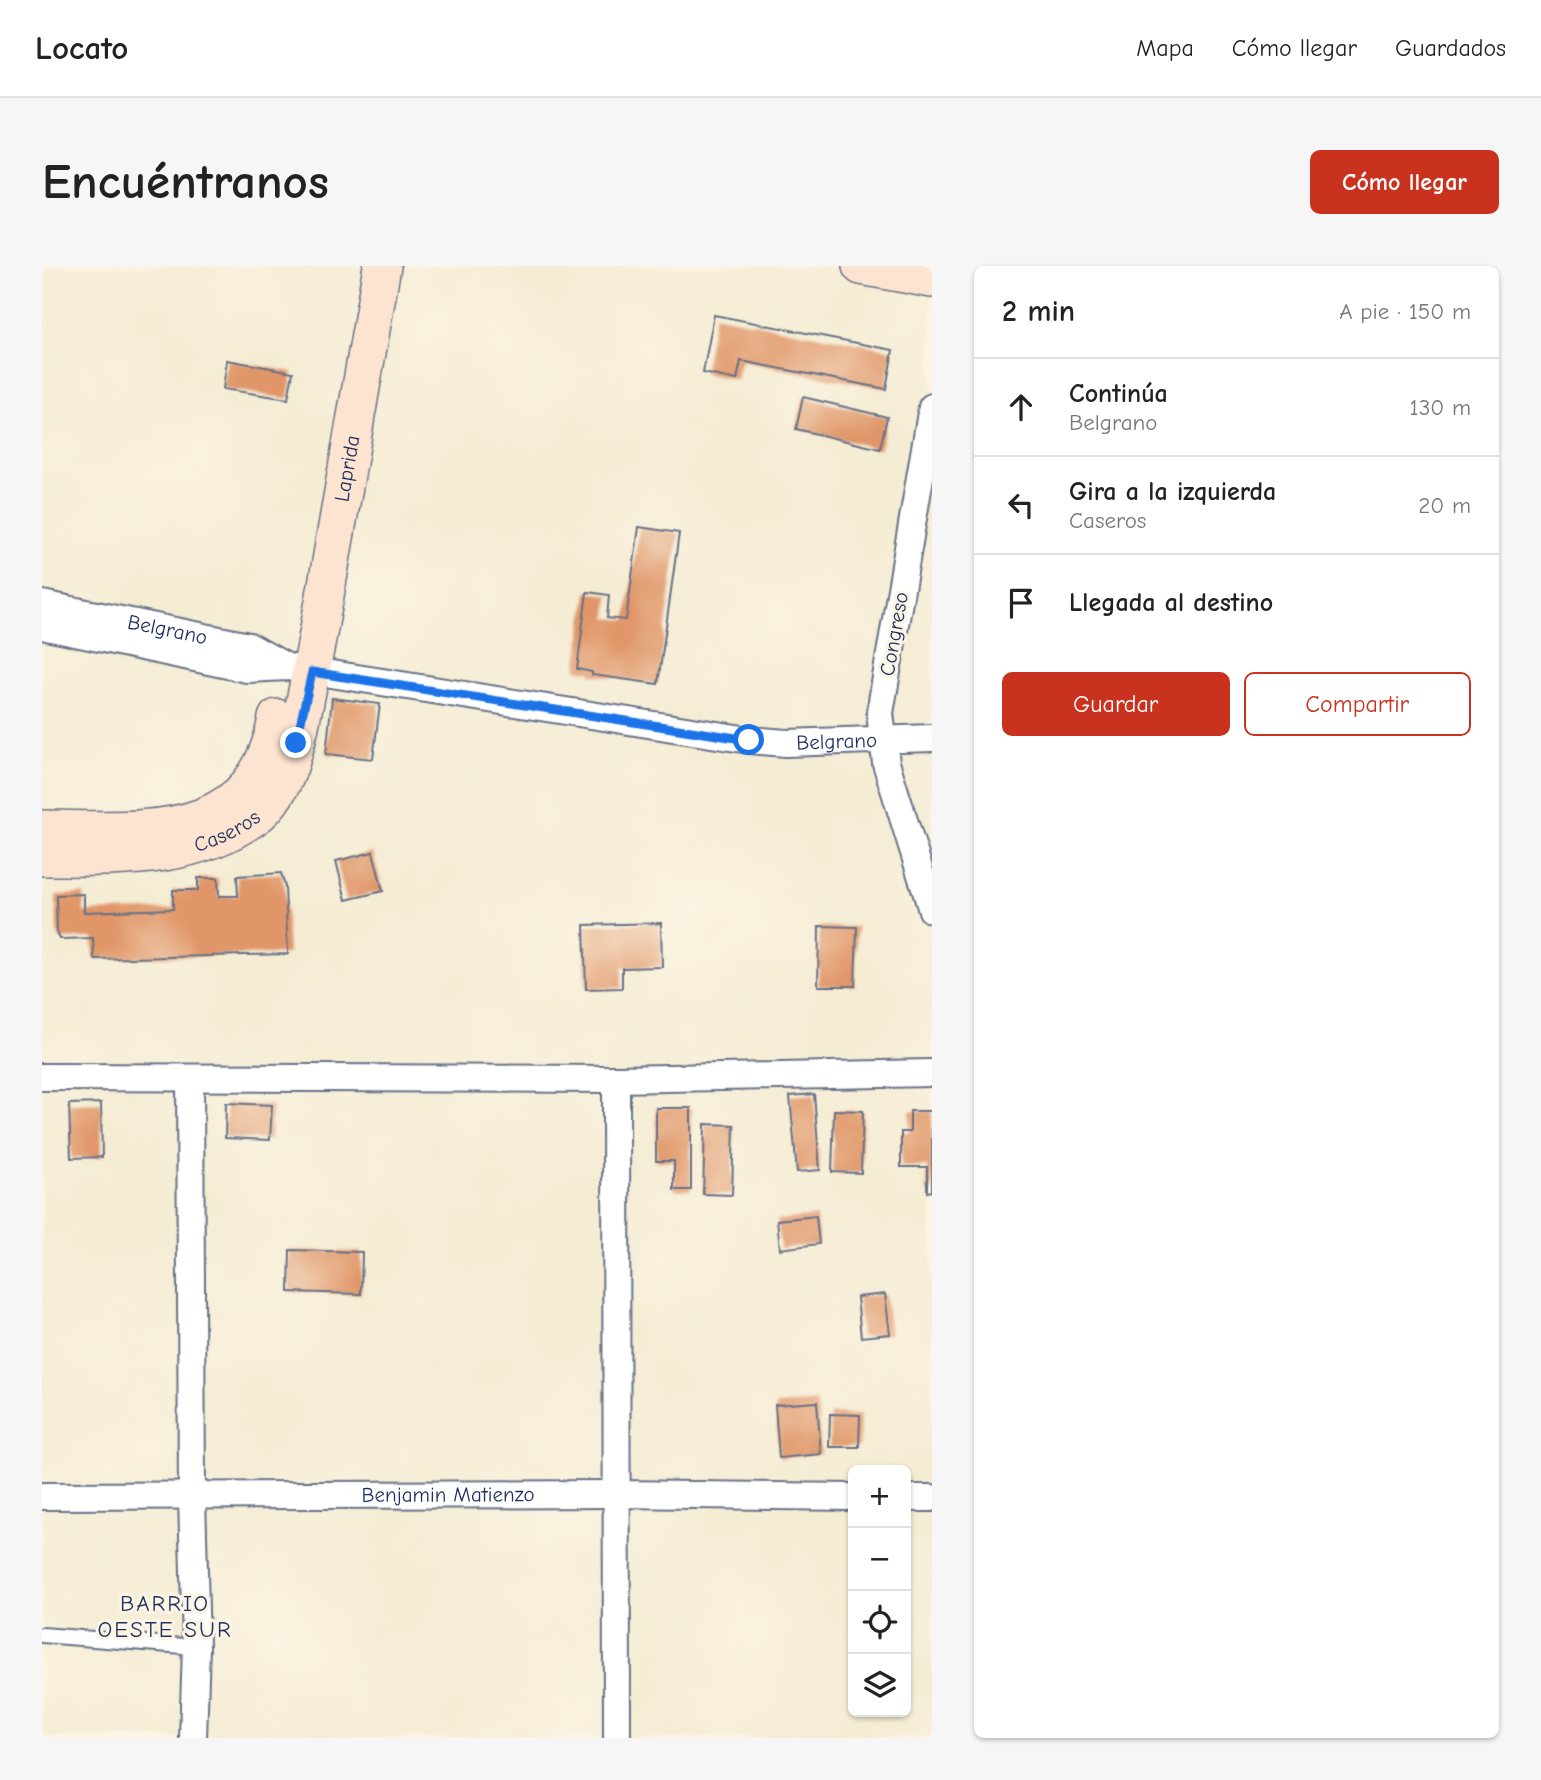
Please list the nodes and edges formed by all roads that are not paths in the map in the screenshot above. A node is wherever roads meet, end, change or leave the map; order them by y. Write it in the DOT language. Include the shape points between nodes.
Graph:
graph roads {
  1 [pos="360,266"];
  2 [pos="382,266"];
  3 [pos="861,266"];
  4 [pos="932,279"];
  5 [pos="932,407"];
  6 [pos="42,604"];
  7 [pos="42,626"];
  8 [pos="299,670"];
  9 [pos="882,738"];
  10 [pos="932,738"];
  11 [pos="42,829"];
  12 [pos="42,857"];
  13 [pos="932,909"];
  14 [pos="932,1073"];
  15 [pos="42,1077"];
  16 [pos="190,1078"];
  17 [pos="616,1079"];
  18 [pos="618,1494"];
  19 [pos="42,1496"];
  20 [pos="192,1497"];
  21 [pos="848,1497"];
  22 [pos="911,1498"];
  23 [pos="932,1498"];
  24 [pos="42,1635"];
  25 [pos="196,1647"];
  26 [pos="193,1738"];
  27 [pos="617,1738"];
  1 -- 8 [label="main road, Laprida"];
  2 -- 8 [label="main road, Laprida"];
  3 -- 4 [label="main road"];
  5 -- 9 [label="street, Congreso" via="880,713"];
  6 -- 8 [label="street, Belgrano" via="248,646"];
  7 -- 8 [label="street, Belgrano" via="247,669"];
  8 -- 9 [label="street, Belgrano" via="749,740 786,744"];
  8 -- 11 [label="main road, Caseros" via="262,765 231,803 215,813 169,827"];
  8 -- 12 [label="main road, Caseros" via="296,743 285,777 258,814 225,834 161,855"];
  9 -- 10 [label="street, Belgrano"];
  9 -- 13 [label="street, Congreso"];
  14 -- 17 [label="street"];
  15 -- 16 [label="street"];
  16 -- 17 [label="street"];
  16 -- 20 [label="street"];
  17 -- 18 [label="street"];
  18 -- 20 [label="street, Benjamin Matienzo"];
  18 -- 21 [label="street, Benjamin Matienzo"];
  18 -- 27 [label="street"];
  19 -- 20 [label="street, Benjamin Matienzo"];
  20 -- 25 [label="street"];
  22 -- 23 [label="street"];
  24 -- 25 [label="lane"];
  25 -- 26 [label="street"];
}
